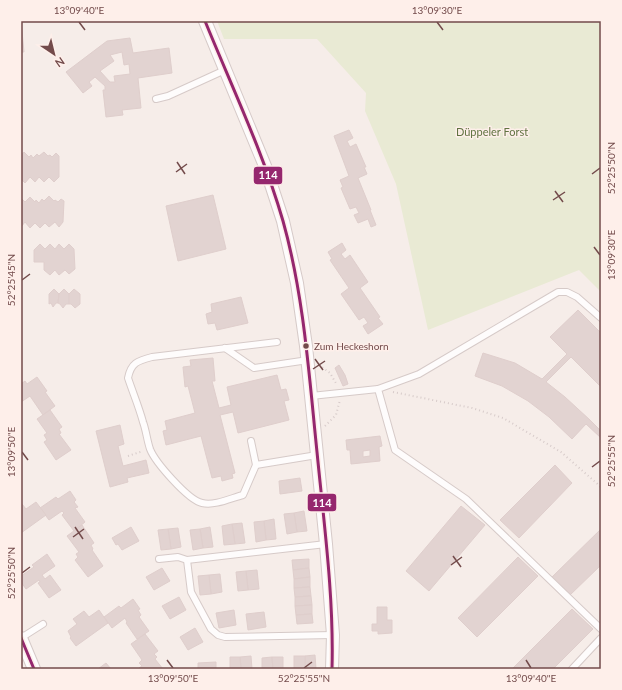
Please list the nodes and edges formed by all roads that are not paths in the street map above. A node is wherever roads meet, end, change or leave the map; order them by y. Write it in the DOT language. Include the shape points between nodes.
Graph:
graph roads {
  1 [pos="205,21"];
  2 [pos="225,70"];
  3 [pos="156,99"];
  4 [pos="601,318"];
  5 [pos="277,342"];
  6 [pos="225,348"];
  7 [pos="307,358"];
  8 [pos="378,389"];
  9 [pos="311,396"];
  10 [pos="251,441"];
  11 [pos="317,455"];
  12 [pos="256,466"];
  13 [pos="326,544"];
  14 [pos="159,559"];
  15 [pos="187,560"];
  16 [pos="43,624"];
  17 [pos="601,629"];
  18 [pos="333,635"];
  19 [pos="21,638"];
  20 [pos="601,638"];
  21 [pos="34,669"];
  22 [pos="332,669"];
  23 [pos="572,669"];
  1 -- 2 [label="street"];
  2 -- 3 [label="lane"];
  2 -- 7 [label="street" via="265,166 282,221 297,283"];
  4 -- 8 [label="lane" via="576,297 567,292 558,292 420,374"];
  5 -- 6 [label="lane"];
  6 -- 7 [label="lane" via="254,368"];
  6 -- 12 [label="lane" via="140,360 133,365 128,378 150,449 170,477 194,501 202,504 214,503 243,495"];
  7 -- 9 [label="street"];
  8 -- 9 [label="lane"];
  8 -- 17 [label="lane" via="395,450 466,499"];
  9 -- 11 [label="street"];
  10 -- 12 [label="lane"];
  11 -- 12 [label="lane"];
  11 -- 13 [label="street"];
  13 -- 15 [label="lane"];
  13 -- 18 [label="street"];
  14 -- 15 [label="lane" via="178,557"];
  15 -- 18 [label="lane" via="191,592 218,635"];
  16 -- 19 [label="lane"];
  18 -- 22 [label="street"];
  19 -- 21 [label="street"];
  20 -- 23 [label="lane"];
}
